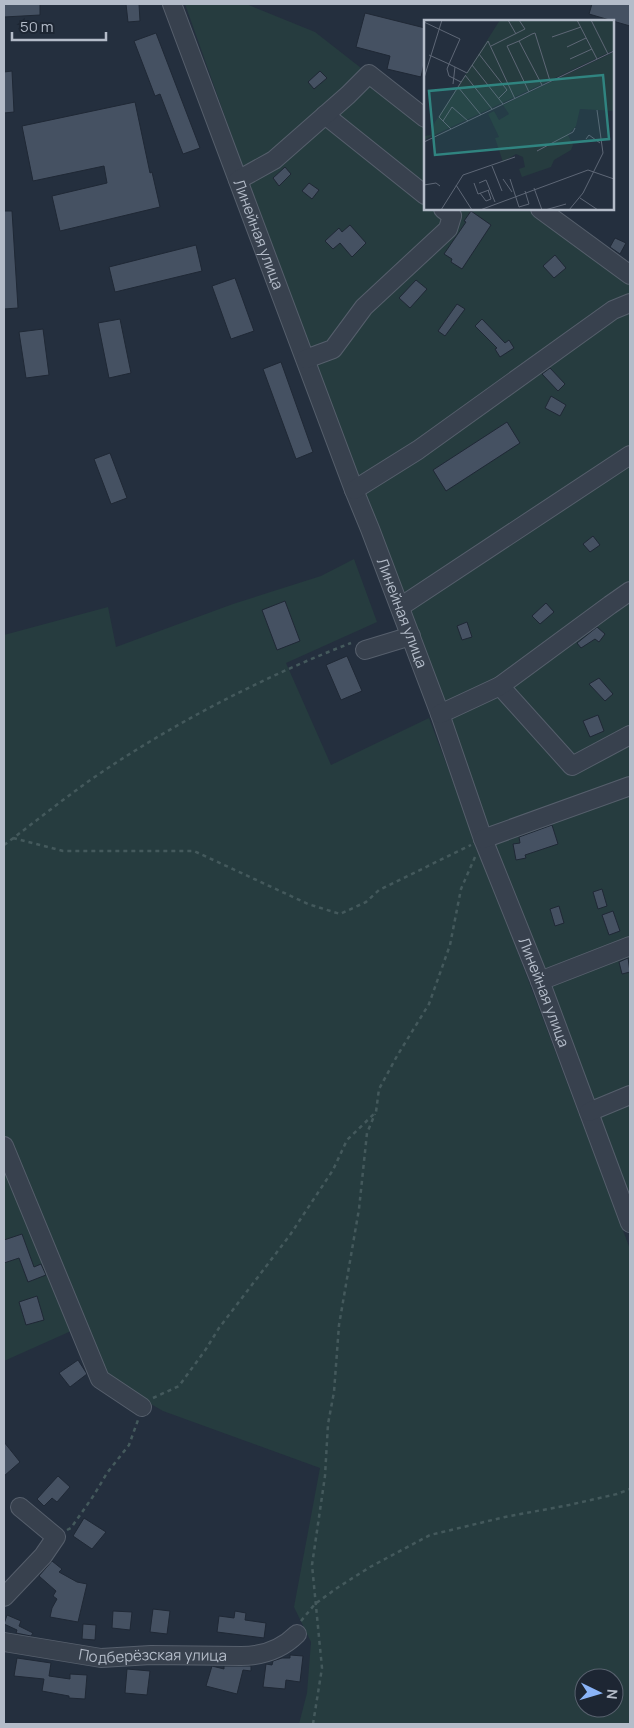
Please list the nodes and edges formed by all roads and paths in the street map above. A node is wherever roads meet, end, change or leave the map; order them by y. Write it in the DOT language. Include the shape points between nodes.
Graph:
graph roads {
  1 [pos="172,4"];
  2 [pos="325,115"];
  3 [pos="424,117"];
  4 [pos="238,180"];
  5 [pos="424,194"];
  6 [pos="444,210"];
  7 [pos="541,210"];
  8 [pos="630,275"];
  9 [pos="630,303"];
  10 [pos="306,359"];
  11 [pos="630,455"];
  12 [pos="354,490"];
  13 [pos="630,591"];
  14 [pos="400,607"];
  15 [pos="411,636"];
  16 [pos="359,647"];
  17 [pos="500,686"];
  18 [pos="440,714"];
  19 [pos="630,735"];
  20 [pos="630,786"];
  21 [pos="13,838"];
  22 [pos="483,839"];
  23 [pos="4,845"];
  24 [pos="630,946"];
  25 [pos="540,982"];
  26 [pos="630,1096"];
  27 [pos="376,1112"];
  28 [pos="589,1112"];
  29 [pos="4,1146"];
  30 [pos="626,1199"];
  31 [pos="630,1223"];
  32 [pos="142,1407"];
  33 [pos="630,1489"];
  34 [pos="20,1507"];
  35 [pos="56,1537"];
  36 [pos="4,1597"];
  37 [pos="316,1604"];
  38 [pos="297,1634"];
  39 [pos="4,1642"];
  40 [pos="312,1724"];
  1 -- 4 [label="street, Линейная улица"];
  2 -- 3 [label="street" via="369,74"];
  2 -- 4 [label="street" via="274,160"];
  2 -- 5 [label="street"];
  4 -- 10 [label="street, Линейная улица"];
  6 -- 10 [label="street" via="452,216 448,229 364,307 334,350"];
  7 -- 8 [label="street"];
  9 -- 12 [label="street" via="613,310 418,450"];
  10 -- 12 [label="street, Линейная улица"];
  11 -- 14 [label="street"];
  12 -- 14 [label="street, Линейная улица"];
  13 -- 17 [label="street"];
  14 -- 15 [label="street, Линейная улица"];
  15 -- 16 [label="street"];
  15 -- 18 [label="street, Линейная улица"];
  16 -- 21 [label="path" via="307,660 179,725 110,766"];
  17 -- 18 [label="street"];
  17 -- 19 [label="street" via="572,766"];
  18 -- 22 [label="street, Линейная улица"];
  20 -- 22 [label="street"];
  21 -- 22 [label="path" via="63,851 194,851 308,904 340,914 366,902 379,890"];
  21 -- 23 [label="path"];
  22 -- 25 [label="street, Линейная улица"];
  22 -- 27 [label="path" via="461,889 450,945 429,1004 379,1089"];
  24 -- 25 [label="street"];
  25 -- 28 [label="street, Линейная улица"];
  26 -- 28 [label="street"];
  27 -- 32 [label="path" via="347,1140 334,1170 296,1227 179,1386 156,1396"];
  27 -- 37 [label="path" via="367,1133 359,1209 339,1324 325,1476 312,1565"];
  28 -- 30 [label="street, Линейная улица"];
  29 -- 32 [label="street" via="100,1379"];
  30 -- 31 [label="street, Линейная улица"];
  32 -- 35 [label="path" via="129,1445 71,1528"];
  33 -- 37 [label="path" via="430,1535 370,1567"];
  34 -- 35 [label="street"];
  35 -- 36 [label="street"];
  37 -- 38 [label="path" via="298,1625"];
  37 -- 40 [label="path" via="322,1668"];
  38 -- 39 [label="street, Подберёзская улица" via="288,1643 254,1656 101,1658"];
}
